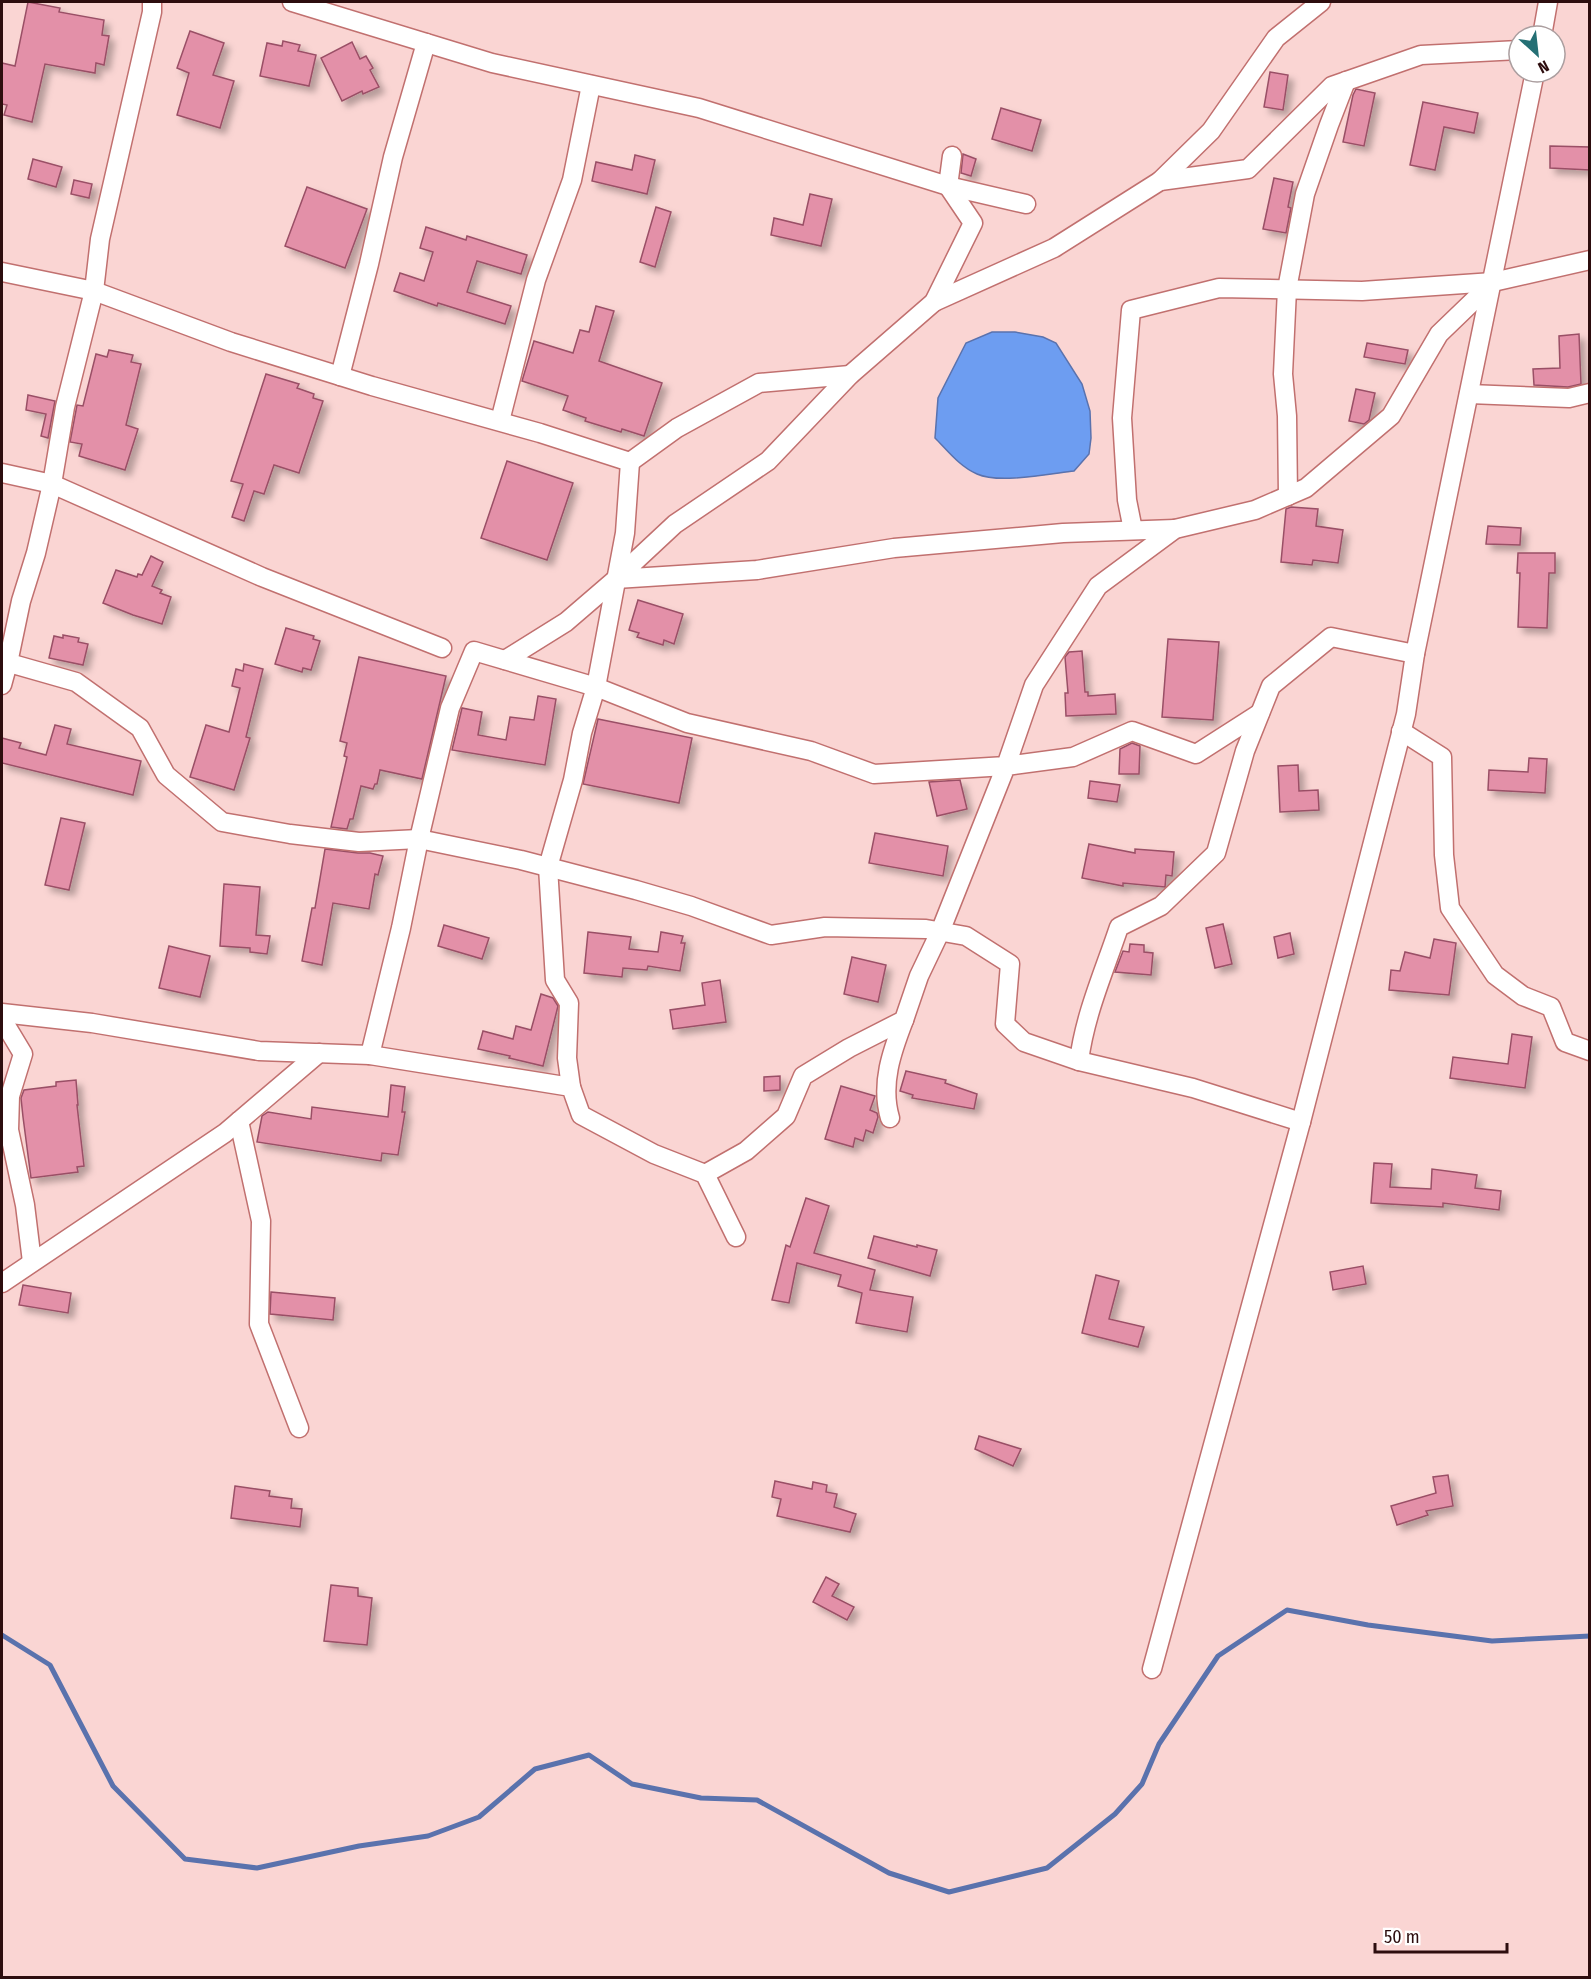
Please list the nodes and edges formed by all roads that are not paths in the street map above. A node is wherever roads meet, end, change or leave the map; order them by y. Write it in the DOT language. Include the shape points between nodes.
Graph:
graph roads {
  1 [pos="152,2"];
  2 [pos="292,2"];
  3 [pos="1321,2"];
  4 [pos="1548,2"];
  5 [pos="1544,24"];
  6 [pos="426,43"];
  7 [pos="1507,51"];
  8 [pos="1346,81"];
  9 [pos="1533,84"];
  10 [pos="591,85"];
  11 [pos="952,156"];
  12 [pos="1160,181"];
  13 [pos="948,186"];
  14 [pos="1026,204"];
  15 [pos="1590,260"];
  16 [pos="2,272"];
  17 [pos="1492,282"];
  18 [pos="1287,290"];
  19 [pos="94,291"];
  20 [pos="934,302"];
  21 [pos="850,375"];
  22 [pos="339,376"];
  23 [pos="1590,393"];
  24 [pos="1469,394"];
  25 [pos="500,422"];
  26 [pos="630,462"];
  27 [pos="2,473"];
  28 [pos="52,484"];
  29 [pos="1288,496"];
  30 [pos="1175,529"];
  31 [pos="1133,530"];
  32 [pos="616,579"];
  33 [pos="442,648"];
  34 [pos="1415,654"];
  35 [pos="505,660"];
  36 [pos="5,662"];
  37 [pos="2,685"];
  38 [pos="596,687"];
  39 [pos="1260,713"];
  40 [pos="1401,731"];
  41 [pos="1006,766"];
  42 [pos="419,838"];
  43 [pos="548,867"];
  44 [pos="940,932"];
  45 [pos="2,1013"];
  46 [pos="2,1019"];
  47 [pos="904,1020"];
  48 [pos="1590,1051"];
  49 [pos="319,1053"];
  50 [pos="370,1055"];
  51 [pos="1078,1061"];
  52 [pos="571,1087"];
  53 [pos="890,1118"];
  54 [pos="239,1121"];
  55 [pos="1301,1122"];
  56 [pos="705,1173"];
  57 [pos="736,1237"];
  58 [pos="32,1262"];
  59 [pos="2,1283"];
  60 [pos="298,1428"];
  61 [pos="1152,1669"];
  1 -- 19 [label="street" via="100,239"];
  2 -- 6 [label="street"];
  3 -- 12 [label="street" via="1276,38 1211,131"];
  4 -- 5 [label="street"];
  6 -- 10 [label="street" via="492,63"];
  6 -- 22 [label="street" via="393,157"];
  7 -- 8 [label="street" via="1421,55"];
  8 -- 12 [label="street" via="1332,86 1248,169"];
  8 -- 18 [label="street" via="1305,194"];
  9 -- 17 [label="street"];
  10 -- 13 [label="street" via="699,108"];
  10 -- 25 [label="street" via="572,180 536,280"];
  11 -- 13 [label="street"];
  12 -- 20 [label="street" via="1054,248"];
  13 -- 14 [label="street"];
  13 -- 20 [label="street" via="973,223"];
  15 -- 17 [label="street"];
  16 -- 19 [label="street"];
  17 -- 18 [label="street" via="1362,291"];
  17 -- 24 [label="street"];
  17 -- 29 [label="street" via="1439,334 1391,416 1306,488"];
  18 -- 29 [label="street" via="1282,374"];
  18 -- 31 [label="street" via="1219,288 1131,310 1122,418 1127,500"];
  19 -- 22 [label="street" via="231,342"];
  19 -- 28 [label="street" via="65,407"];
  20 -- 21 [label="street"];
  21 -- 26 [label="street" via="759,383 677,428"];
  21 -- 32 [label="street" via="768,461 675,524"];
  22 -- 25 [label="street"];
  23 -- 24 [label="street" via="1569,398"];
  24 -- 34 [label="street"];
  25 -- 26 [label="street"];
  26 -- 32 [label="street" via="625,533"];
  27 -- 28 [label="street"];
  28 -- 33 [label="street" via="262,577"];
  28 -- 36 [label="street"];
  29 -- 30 [label="street" via="1255,510"];
  30 -- 31 [label="street"];
  30 -- 41 [label="street" via="1098,586 1034,684"];
  31 -- 32 [label="street" via="894,548 757,570"];
  32 -- 35 [label="street" via="566,622"];
  32 -- 38 [label="street"];
  34 -- 39 [label="street" via="1331,638 1271,686"];
  34 -- 40 [label="street"];
  35 -- 38 [label="street"];
  35 -- 42 [label="street" via="474,651 450,708"];
  36 -- 37 [label="street"];
  36 -- 42 [label="street" via="76,682 140,728 166,775 222,822 359,842"];
  38 -- 41 [label="street" via="687,723 811,751 873,774"];
  38 -- 43 [label="street"];
  39 -- 41 [label="street" via="1196,754 1132,731 1073,757"];
  39 -- 51 [label="street" via="1216,853 1161,906 1119,927 1085,1024"];
  40 -- 48 [label="street" via="1442,757 1444,855 1450,908 1495,975 1522,996 1551,1008 1565,1042"];
  40 -- 55 [label="street"];
  41 -- 44 [label="street"];
  42 -- 43 [label="street"];
  42 -- 50 [label="street"];
  43 -- 44 [label="street" via="691,906 771,935 825,927"];
  43 -- 52 [label="street" via="555,980 569,1003 567,1058"];
  44 -- 47 [label="street"];
  44 -- 51 [label="street" via="966,936 1010,964 1005,1024 1024,1042"];
  45 -- 49 [label="street" via="92,1023 259,1051"];
  46 -- 58 [label="street" via="23,1054 10,1096 9,1130"];
  47 -- 53 [label="street" via="891,1054 886,1083"];
  47 -- 56 [label="street" via="803,1076 786,1116 746,1151"];
  49 -- 50 [label="street"];
  49 -- 54 [label="street"];
  50 -- 52 [label="street"];
  51 -- 55 [label="street" via="1193,1088"];
  52 -- 56 [label="street" via="581,1115 654,1154"];
  54 -- 58 [label="street"];
  54 -- 60 [label="street" via="261,1221 260,1324"];
  55 -- 61 [label="street"];
  56 -- 57 [label="street"];
  58 -- 59 [label="street"];
}
